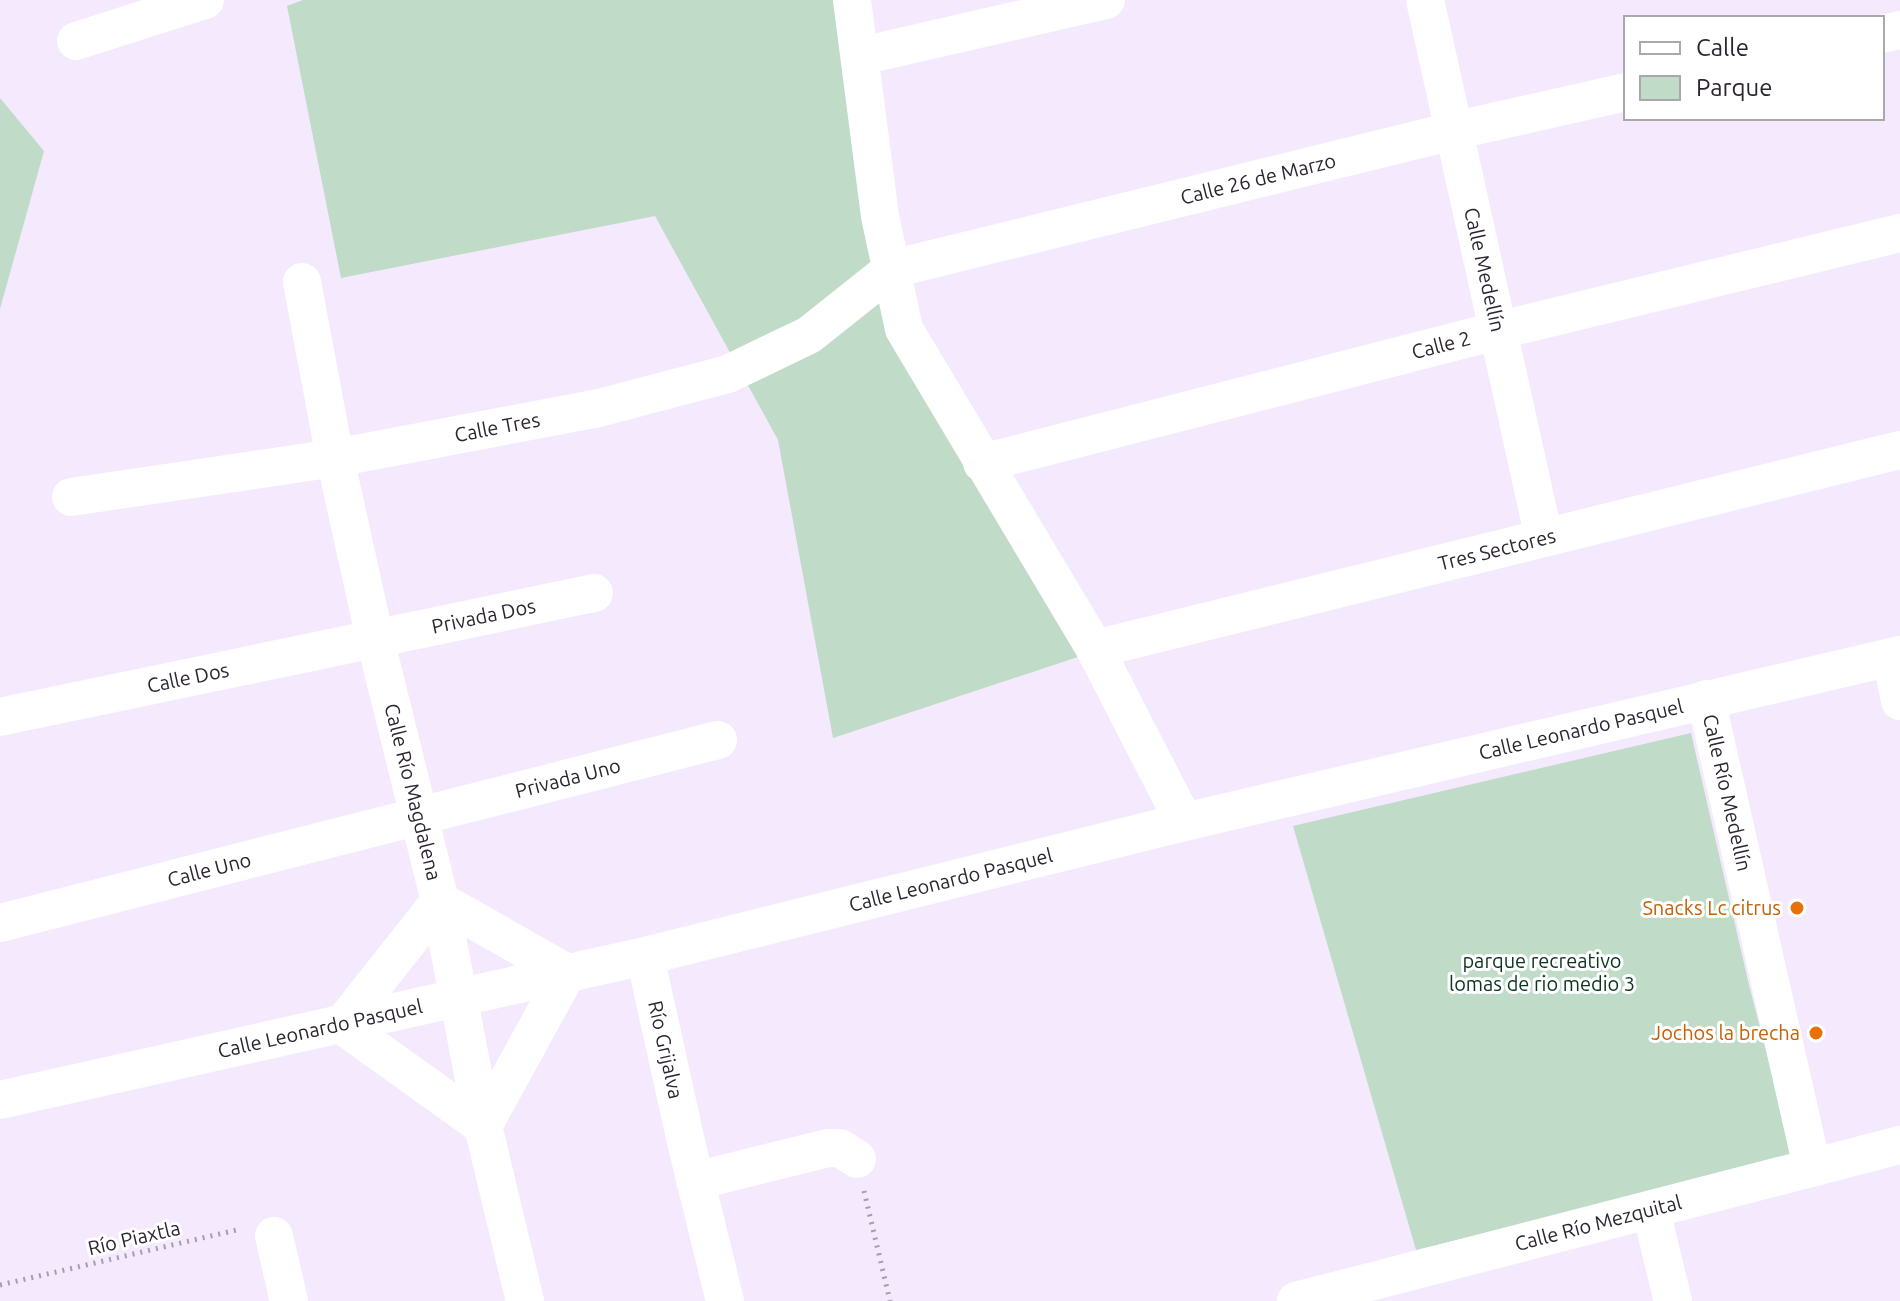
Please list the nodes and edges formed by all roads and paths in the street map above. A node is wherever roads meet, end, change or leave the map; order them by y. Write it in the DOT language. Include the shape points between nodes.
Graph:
graph roads {
  1 [pos="205,0"];
  2 [pos="852,0"];
  3 [pos="1106,0"];
  4 [pos="1425,0"];
  5 [pos="76,41"];
  6 [pos="861,56"];
  7 [pos="1624,92"];
  8 [pos="1453,131"];
  9 [pos="1900,233"];
  10 [pos="892,269"];
  11 [pos="302,282"];
  12 [pos="1500,330"];
  13 [pos="1900,450"];
  14 [pos="335,458"];
  15 [pos="982,463"];
  16 [pos="71,497"];
  17 [pos="1544,538"];
  18 [pos="594,593"];
  19 [pos="375,639"];
  20 [pos="1095,649"];
  21 [pos="1895,656"];
  22 [pos="1706,699"];
  23 [pos="1900,701"];
  24 [pos="0,717"];
  25 [pos="718,740"];
  26 [pos="418,818"];
  27 [pos="1184,822"];
  28 [pos="440,901"];
  29 [pos="0,923"];
  30 [pos="645,956"];
  31 [pos="567,973"];
  32 [pos="459,998"];
  33 [pos="342,1025"];
  34 [pos="0,1100"];
  35 [pos="483,1126"];
  36 [pos="1900,1145"];
  37 [pos="857,1159"];
  38 [pos="1812,1167"];
  39 [pos="695,1181"];
  40 [pos="1651,1211"];
  41 [pos="274,1236"];
  42 [pos="0,1285"];
  43 [pos="289,1301"];
  44 [pos="525,1301"];
  45 [pos="725,1301"];
  46 [pos="890,1301"];
  47 [pos="1296,1301"];
  48 [pos="1673,1301"];
  1 -- 5 [label="street"];
  2 -- 6 [label="street"];
  3 -- 6 [label="street"];
  4 -- 8 [label="street, Calle Medellín"];
  6 -- 10 [label="street" via="880,216"];
  7 -- 8 [label="street, Calle 26 de Marzo"];
  8 -- 10 [label="street, Calle 26 de Marzo"];
  8 -- 12 [label="street, Calle Medellín"];
  9 -- 12 [label="street, Calle 2"];
  10 -- 14 [label="street, Calle Tres" via="809,335 728,374 599,408"];
  10 -- 15 [label="street" via="904,329"];
  11 -- 14 [label="street, Calle Río Magdalena"];
  12 -- 15 [label="street, Calle 2"];
  12 -- 17 [label="street, Calle Medellín"];
  13 -- 17 [label="street, Tres Sectores"];
  14 -- 16 [label="street, Calle Tres"];
  14 -- 19 [label="street, Calle Río Magdalena"];
  15 -- 20 [label="street"];
  17 -- 20 [label="street, Tres Sectores"];
  18 -- 19 [label="street, Privada Dos"];
  19 -- 24 [label="street, Calle Dos"];
  19 -- 26 [label="street, Calle Río Magdalena"];
  20 -- 27 [label="street"];
  21 -- 22 [label="street, Calle Leonardo Pasquel"];
  21 -- 23 [label="street"];
  22 -- 27 [label="street, Calle Leonardo Pasquel"];
  22 -- 38 [label="street, Calle Río Medellín"];
  25 -- 26 [label="street, Privada Uno"];
  26 -- 28 [label="street, Calle Río Magdalena"];
  26 -- 29 [label="street, Calle Uno"];
  27 -- 30 [label="street, Calle Leonardo Pasquel"];
  28 -- 31 [label="street"];
  28 -- 32 [label="street, Calle Río Magdalena"];
  28 -- 33 [label="street"];
  30 -- 31 [label="street, Calle Leonardo Pasquel"];
  30 -- 39 [label="street, Río Grijalva"];
  31 -- 32 [label="street, Calle Leonardo Pasquel"];
  31 -- 35 [label="street"];
  32 -- 33 [label="street, Calle Leonardo Pasquel"];
  32 -- 35 [label="street, Calle Río Magdalena"];
  33 -- 34 [label="street, Calle Leonardo Pasquel"];
  33 -- 35 [label="street"];
  35 -- 44 [label="street, Calle Río Magdalena"];
  36 -- 38 [label="street, Calle Río Mezquital"];
  37 -- 39 [label="street" via="840,1148 828,1148"];
  37 -- 46 [label="path"];
  38 -- 40 [label="street, Calle Río Mezquital"];
  39 -- 45 [label="street, Río Grijalva"];
  40 -- 47 [label="street, Calle Río Mezquital"];
  40 -- 48 [label="street"];
  41 -- 42 [label="path, Río Piaxtla" via="253,1226"];
  41 -- 43 [label="street"];
}
